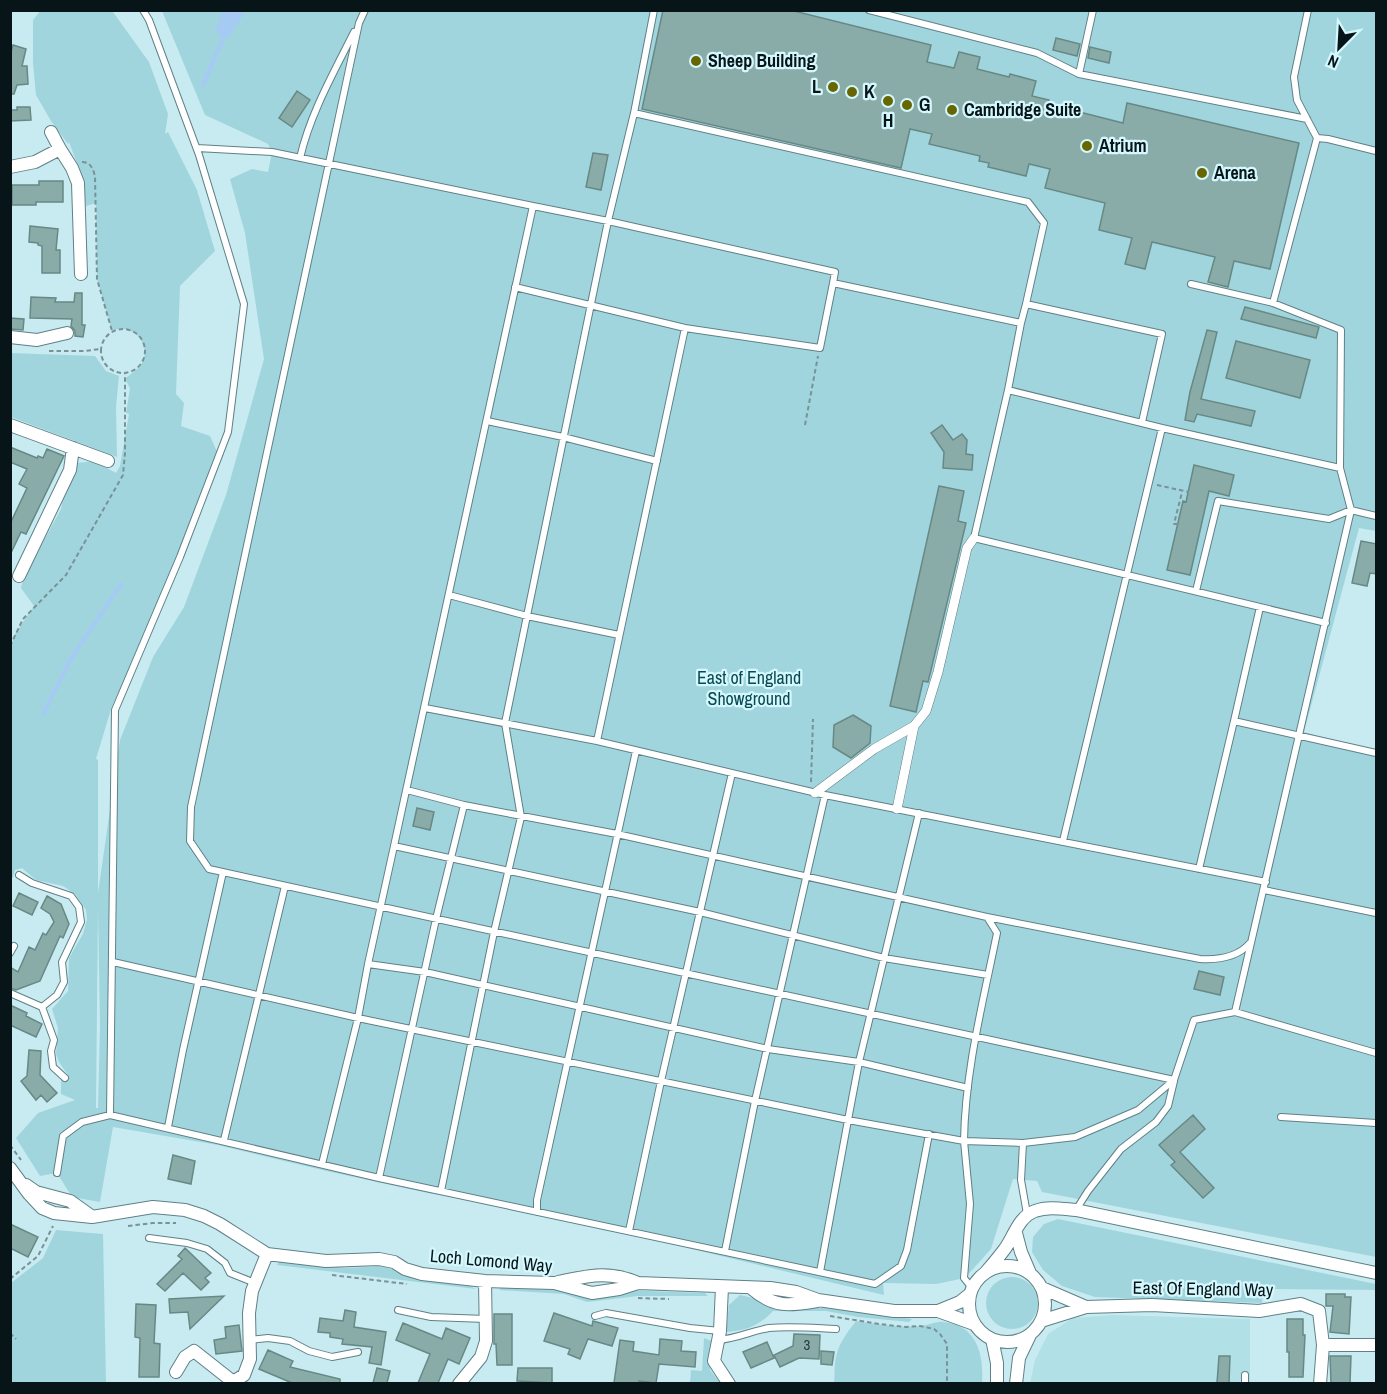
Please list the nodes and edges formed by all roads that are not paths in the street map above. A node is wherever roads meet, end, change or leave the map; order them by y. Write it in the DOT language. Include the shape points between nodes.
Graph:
graph roads {
  1 [pos="143,10"];
  2 [pos="365,10"];
  3 [pos="654,10"];
  4 [pos="869,10"];
  5 [pos="1093,10"];
  6 [pos="1308,10"];
  7 [pos="359,23"];
  8 [pos="1079,74"];
  9 [pos="634,114"];
  10 [pos="1307,119"];
  11 [pos="51,132"];
  12 [pos="1317,138"];
  13 [pos="197,148"];
  14 [pos="60,149"];
  15 [pos="1377,151"];
  16 [pos="300,158"];
  17 [pos="330,163"];
  18 [pos="10,167"];
  19 [pos="532,206"];
  20 [pos="608,220"];
  21 [pos="81,274"];
  22 [pos="833,283"];
  23 [pos="1191,284"];
  24 [pos="515,287"];
  25 [pos="1274,303"];
  26 [pos="1026,304"];
  27 [pos="591,305"];
  28 [pos="1021,323"];
  29 [pos="685,328"];
  30 [pos="67,333"];
  31 [pos="10,337"];
  32 [pos="1008,390"];
  33 [pos="487,421"];
  34 [pos="1142,422"];
  35 [pos="10,425"];
  36 [pos="1162,428"];
  37 [pos="563,437"];
  38 [pos="73,448"];
  39 [pos="108,461"];
  40 [pos="657,461"];
  41 [pos="1340,468"];
  42 [pos="1351,510"];
  43 [pos="1377,516"];
  44 [pos="974,538"];
  45 [pos="19,576"];
  46 [pos="1126,576"];
  47 [pos="1196,591"];
  48 [pos="449,595"];
  49 [pos="1260,607"];
  50 [pos="527,616"];
  51 [pos="1326,623"];
  52 [pos="619,635"];
  53 [pos="425,708"];
  54 [pos="1234,721"];
  55 [pos="505,723"];
  56 [pos="914,726"];
  57 [pos="1300,737"];
  58 [pos="597,741"];
  59 [pos="636,751"];
  60 [pos="1377,753"];
  61 [pos="732,773"];
  62 [pos="406,790"];
  63 [pos="815,793"];
  64 [pos="825,795"];
  65 [pos="464,805"];
  66 [pos="897,809"];
  67 [pos="919,813"];
  68 [pos="521,817"];
  69 [pos="617,834"];
  70 [pos="1063,841"];
  71 [pos="394,846"];
  72 [pos="713,856"];
  73 [pos="450,859"];
  74 [pos="1199,869"];
  75 [pos="508,871"];
  76 [pos="223,872"];
  77 [pos="19,875"];
  78 [pos="807,877"];
  79 [pos="1266,882"];
  80 [pos="285,886"];
  81 [pos="1264,890"];
  82 [pos="605,891"];
  83 [pos="899,897"];
  84 [pos="380,907"];
  85 [pos="700,912"];
  86 [pos="1377,913"];
  87 [pos="987,917"];
  88 [pos="436,919"];
  89 [pos="1012,922"];
  90 [pos="494,932"];
  91 [pos="997,933"];
  92 [pos="794,936"];
  93 [pos="1252,940"];
  94 [pos="591,953"];
  95 [pos="884,958"];
  96 [pos="113,962"];
  97 [pos="368,964"];
  98 [pos="425,972"];
  99 [pos="686,974"];
  100 [pos="988,975"];
  101 [pos="200,982"];
  102 [pos="483,985"];
  103 [pos="10,993"];
  104 [pos="259,995"];
  105 [pos="781,995"];
  106 [pos="580,1006"];
  107 [pos="42,1007"];
  108 [pos="1235,1012"];
  109 [pos="870,1015"];
  110 [pos="358,1018"];
  111 [pos="673,1027"];
  112 [pos="413,1029"];
  113 [pos="976,1037"];
  114 [pos="471,1041"];
  115 [pos="768,1049"];
  116 [pos="1377,1053"];
  117 [pos="568,1062"];
  118 [pos="859,1062"];
  119 [pos="65,1078"];
  120 [pos="1174,1080"];
  121 [pos="661,1081"];
  122 [pos="968,1088"];
  123 [pos="755,1101"];
  124 [pos="110,1115"];
  125 [pos="1281,1117"];
  126 [pos="848,1120"];
  127 [pos="1377,1123"];
  128 [pos="168,1127"];
  129 [pos="929,1134"];
  130 [pos="224,1140"];
  131 [pos="964,1141"];
  132 [pos="1023,1143"];
  133 [pos="322,1164"];
  134 [pos="14,1173"];
  135 [pos="57,1173"];
  136 [pos="379,1178"];
  137 [pos="441,1191"];
  138 [pos="1076,1210"];
  139 [pos="537,1212"];
  140 [pos="1027,1214"];
  141 [pos="629,1231"];
  142 [pos="1016,1233"];
  143 [pos="149,1238"];
  144 [pos="725,1251"];
  145 [pos="267,1254"];
  146 [pos="820,1272"];
  147 [pos="986,1272"];
  148 [pos="1030,1273"];
  149 [pos="1377,1273"];
  150 [pos="485,1281"];
  151 [pos="255,1283"];
  152 [pos="722,1287"];
  153 [pos="1042,1288"];
  154 [pos="971,1291"];
  155 [pos="1086,1307"];
  156 [pos="398,1310"];
  157 [pos="938,1311"];
  158 [pos="595,1316"];
  159 [pos="486,1319"];
  160 [pos="1041,1321"];
  161 [pos="974,1324"];
  162 [pos="836,1329"];
  163 [pos="1030,1335"];
  164 [pos="719,1336"];
  165 [pos="992,1339"];
  166 [pos="250,1340"];
  167 [pos="1323,1345"];
  168 [pos="1377,1345"];
  169 [pos="358,1352"];
  170 [pos="176,1372"];
  171 [pos="1245,1375"];
  172 [pos="231,1382"];
  173 [pos="459,1383"];
  174 [pos="729,1383"];
  175 [pos="997,1383"];
  176 [pos="1016,1383"];
  177 [pos="1245,1383"];
  178 [pos="1320,1383"];
  1 -- 13 [label="lane"];
  2 -- 7 [label="lane"];
  3 -- 9 [label="lane"];
  4 -- 8 [label="lane" via="1037,53"];
  5 -- 8 [label="lane"];
  6 -- 10 [label="lane" via="1294,77 1297,100"];
  7 -- 16 [label="lane" via="318,107"];
  7 -- 17 [label="lane"];
  8 -- 10 [label="lane"];
  9 -- 20 [label="lane"];
  9 -- 26 [label="lane" via="1028,202 1044,223"];
  10 -- 12 [label="lane"];
  11 -- 14 [label="street"];
  12 -- 15 [label="lane"];
  12 -- 25 [label="lane"];
  13 -- 16 [label="lane" via="272,152"];
  13 -- 96 [label="lane" via="244,304 228,432 115,710"];
  14 -- 18 [label="street" via="34,162"];
  14 -- 21 [label="street" via="78,183"];
  16 -- 17 [label="lane"];
  17 -- 19 [label="lane"];
  17 -- 76 [label="lane" via="191,807 190,841 209,870"];
  19 -- 20 [label="lane"];
  19 -- 24 [label="lane"];
  20 -- 22 [label="lane" via="835,272"];
  20 -- 27 [label="lane"];
  22 -- 28 [label="lane"];
  22 -- 29 [label="lane" via="820,348"];
  23 -- 25 [label="lane"];
  24 -- 27 [label="lane"];
  24 -- 33 [label="lane"];
  25 -- 41 [label="lane" via="1341,330"];
  26 -- 28 [label="lane"];
  26 -- 34 [label="lane" via="1162,334"];
  27 -- 29 [label="lane"];
  27 -- 37 [label="lane"];
  28 -- 32 [label="lane"];
  29 -- 40 [label="lane"];
  30 -- 31 [label="street" via="37,340"];
  32 -- 34 [label="lane"];
  32 -- 44 [label="lane"];
  33 -- 37 [label="lane"];
  33 -- 48 [label="lane"];
  34 -- 36 [label="lane"];
  35 -- 38 [label="street"];
  36 -- 41 [label="lane"];
  36 -- 46 [label="lane"];
  37 -- 40 [label="lane"];
  37 -- 50 [label="lane"];
  38 -- 39 [label="street"];
  38 -- 45 [label="street" via="70,470"];
  40 -- 52 [label="lane"];
  41 -- 42 [label="lane"];
  42 -- 43 [label="lane"];
  42 -- 47 [label="lane" via="1329,519 1218,501"];
  42 -- 51 [label="lane"];
  44 -- 46 [label="lane"];
  44 -- 56 [label="street" via="967,548 926,711"];
  46 -- 47 [label="lane"];
  46 -- 70 [label="lane"];
  47 -- 49 [label="lane"];
  48 -- 50 [label="lane"];
  48 -- 53 [label="lane"];
  49 -- 51 [label="lane"];
  49 -- 54 [label="lane"];
  50 -- 52 [label="lane"];
  50 -- 55 [label="lane"];
  51 -- 57 [label="lane"];
  52 -- 58 [label="lane"];
  53 -- 55 [label="lane"];
  53 -- 62 [label="lane"];
  54 -- 57 [label="lane"];
  54 -- 74 [label="lane"];
  55 -- 58 [label="lane"];
  55 -- 68 [label="lane"];
  56 -- 63 [label="street" via="874,749"];
  56 -- 66 [label="street"];
  57 -- 60 [label="lane"];
  57 -- 79 [label="lane"];
  58 -- 59 [label="lane"];
  59 -- 61 [label="lane"];
  59 -- 69 [label="lane"];
  61 -- 63 [label="lane"];
  61 -- 72 [label="lane"];
  62 -- 65 [label="lane"];
  62 -- 71 [label="lane"];
  63 -- 64 [label="lane"];
  64 -- 66 [label="lane"];
  64 -- 78 [label="lane"];
  65 -- 68 [label="lane"];
  65 -- 73 [label="lane"];
  66 -- 67 [label="lane"];
  67 -- 70 [label="lane"];
  67 -- 83 [label="lane"];
  68 -- 69 [label="lane"];
  68 -- 75 [label="lane"];
  69 -- 72 [label="lane"];
  69 -- 82 [label="lane"];
  70 -- 74 [label="lane"];
  71 -- 73 [label="lane"];
  71 -- 84 [label="lane"];
  72 -- 78 [label="lane"];
  72 -- 85 [label="lane"];
  73 -- 75 [label="lane"];
  73 -- 88 [label="lane"];
  74 -- 79 [label="lane"];
  75 -- 82 [label="lane"];
  75 -- 90 [label="lane"];
  76 -- 80 [label="lane"];
  76 -- 101 [label="lane"];
  77 -- 107 [label="lane" via="71,896 79,907 81,922 62,962 64,982 57,995"];
  78 -- 83 [label="lane"];
  78 -- 92 [label="lane"];
  79 -- 81 [label="lane"];
  80 -- 84 [label="lane"];
  80 -- 104 [label="lane"];
  81 -- 86 [label="lane"];
  81 -- 93 [label="lane"];
  82 -- 85 [label="lane"];
  82 -- 94 [label="lane"];
  83 -- 87 [label="lane"];
  83 -- 95 [label="lane"];
  84 -- 88 [label="lane"];
  84 -- 97 [label="lane"];
  85 -- 92 [label="lane"];
  85 -- 99 [label="lane"];
  87 -- 89 [label="lane"];
  87 -- 91 [label="lane"];
  88 -- 90 [label="lane"];
  88 -- 98 [label="lane"];
  89 -- 91 [label="lane" via="1001,926"];
  89 -- 93 [label="lane" via="1200,959 1232,956"];
  90 -- 94 [label="lane"];
  90 -- 102 [label="lane"];
  91 -- 100 [label="lane"];
  92 -- 95 [label="lane"];
  92 -- 105 [label="lane"];
  93 -- 108 [label="lane"];
  94 -- 99 [label="lane"];
  94 -- 106 [label="lane"];
  95 -- 100 [label="lane"];
  95 -- 109 [label="lane"];
  96 -- 101 [label="lane"];
  96 -- 124 [label="lane"];
  97 -- 98 [label="lane"];
  97 -- 110 [label="lane"];
  98 -- 102 [label="lane"];
  98 -- 112 [label="lane"];
  99 -- 105 [label="lane"];
  99 -- 111 [label="lane"];
  100 -- 113 [label="lane"];
  101 -- 104 [label="lane"];
  101 -- 128 [label="lane"];
  102 -- 106 [label="lane"];
  102 -- 114 [label="lane"];
  103 -- 107 [label="lane"];
  104 -- 110 [label="lane"];
  104 -- 130 [label="lane"];
  105 -- 109 [label="lane"];
  105 -- 115 [label="lane"];
  106 -- 111 [label="lane"];
  106 -- 117 [label="lane"];
  107 -- 119 [label="lane" via="54,1040 53,1067"];
  108 -- 116 [label="lane"];
  108 -- 120 [label="lane" via="1194,1020"];
  109 -- 113 [label="lane"];
  109 -- 118 [label="lane"];
  110 -- 112 [label="lane"];
  110 -- 133 [label="lane"];
  111 -- 115 [label="lane"];
  111 -- 121 [label="lane"];
  112 -- 114 [label="lane"];
  112 -- 136 [label="lane"];
  113 -- 120 [label="lane"];
  113 -- 122 [label="lane"];
  114 -- 117 [label="lane"];
  114 -- 137 [label="lane"];
  115 -- 118 [label="lane"];
  115 -- 123 [label="lane"];
  117 -- 121 [label="lane"];
  117 -- 139 [label="lane"];
  118 -- 122 [label="lane"];
  118 -- 126 [label="lane"];
  120 -- 132 [label="lane" via="1138,1110 1075,1137"];
  120 -- 138 [label="lane" via="1168,1107 1156,1122 1121,1149"];
  121 -- 123 [label="lane"];
  121 -- 141 [label="lane"];
  122 -- 131 [label="lane"];
  123 -- 126 [label="lane"];
  123 -- 144 [label="lane"];
  124 -- 128 [label="lane"];
  124 -- 135 [label="lane" via="82,1122 63,1136"];
  125 -- 127 [label="lane"];
  126 -- 129 [label="lane"];
  126 -- 146 [label="lane"];
  128 -- 130 [label="lane"];
  129 -- 131 [label="lane"];
  129 -- 146 [label="lane" via="901,1266 875,1284"];
  130 -- 133 [label="lane"];
  131 -- 132 [label="lane"];
  131 -- 154 [label="lane" via="970,1204 964,1278"];
  132 -- 140 [label="lane" via="1021,1180"];
  133 -- 136 [label="lane"];
  134 -- 145 [label="street, Loch Lomond Way" via="42,1208 54,1213 92,1216 153,1207 185,1210 220,1224"];
  136 -- 137 [label="lane"];
  137 -- 139 [label="lane"];
  138 -- 140 [label="street" via="1050,1208"];
  138 -- 149 [label="street"];
  139 -- 141 [label="lane"];
  140 -- 142 [label="street"];
  141 -- 144 [label="lane"];
  142 -- 147 [label="street"];
  142 -- 148 [label="street"];
  143 -- 151 [label="lane" via="207,1249 225,1263 230,1273"];
  144 -- 146 [label="lane"];
  145 -- 150 [label="street, Loch Lomond Way" via="326,1262 379,1259 422,1274"];
  145 -- 151 [label="street"];
  147 -- 148 [label="street" via="1008,1266"];
  147 -- 154 [label="street"];
  148 -- 153 [label="street"];
  150 -- 152 [label="street, Loch Lomond Way" via="554,1283 592,1293 638,1283"];
  150 -- 159 [label="street"];
  151 -- 166 [label="street" via="249,1313"];
  152 -- 157 [label="street, Loch Lomond Way" via="770,1288 818,1300 894,1311"];
  152 -- 164 [label="street"];
  153 -- 155 [label="street, East Of England Way"];
  153 -- 160 [label="street" via="1045,1310"];
  154 -- 157 [label="street, Loch Lomond Way" via="960,1302"];
  154 -- 161 [label="street" via="969,1304"];
  155 -- 160 [label="street, East Of England Way"];
  155 -- 167 [label="street, East Of England Way" via="1152,1305 1259,1311 1301,1304 1319,1311"];
  156 -- 159 [label="lane" via="431,1317"];
  157 -- 161 [label="street, Loch Lomond Way"];
  158 -- 164 [label="lane" via="606,1313"];
  159 -- 173 [label="street" via="481,1357"];
  160 -- 163 [label="street"];
  161 -- 165 [label="street"];
  162 -- 164 [label="lane" via="789,1327 746,1333 737,1338"];
  163 -- 165 [label="street" via="1018,1341"];
  163 -- 176 [label="street" via="1019,1358"];
  164 -- 174 [label="street" via="714,1362"];
  165 -- 175 [label="street"];
  166 -- 169 [label="lane" via="290,1341 332,1357"];
  166 -- 172 [label="street" via="250,1359 244,1375"];
  167 -- 168 [label="street"];
  167 -- 178 [label="street, East Of England Way"];
  170 -- 172 [label="street" via="194,1351"];
  171 -- 177 [label="lane"];
}
